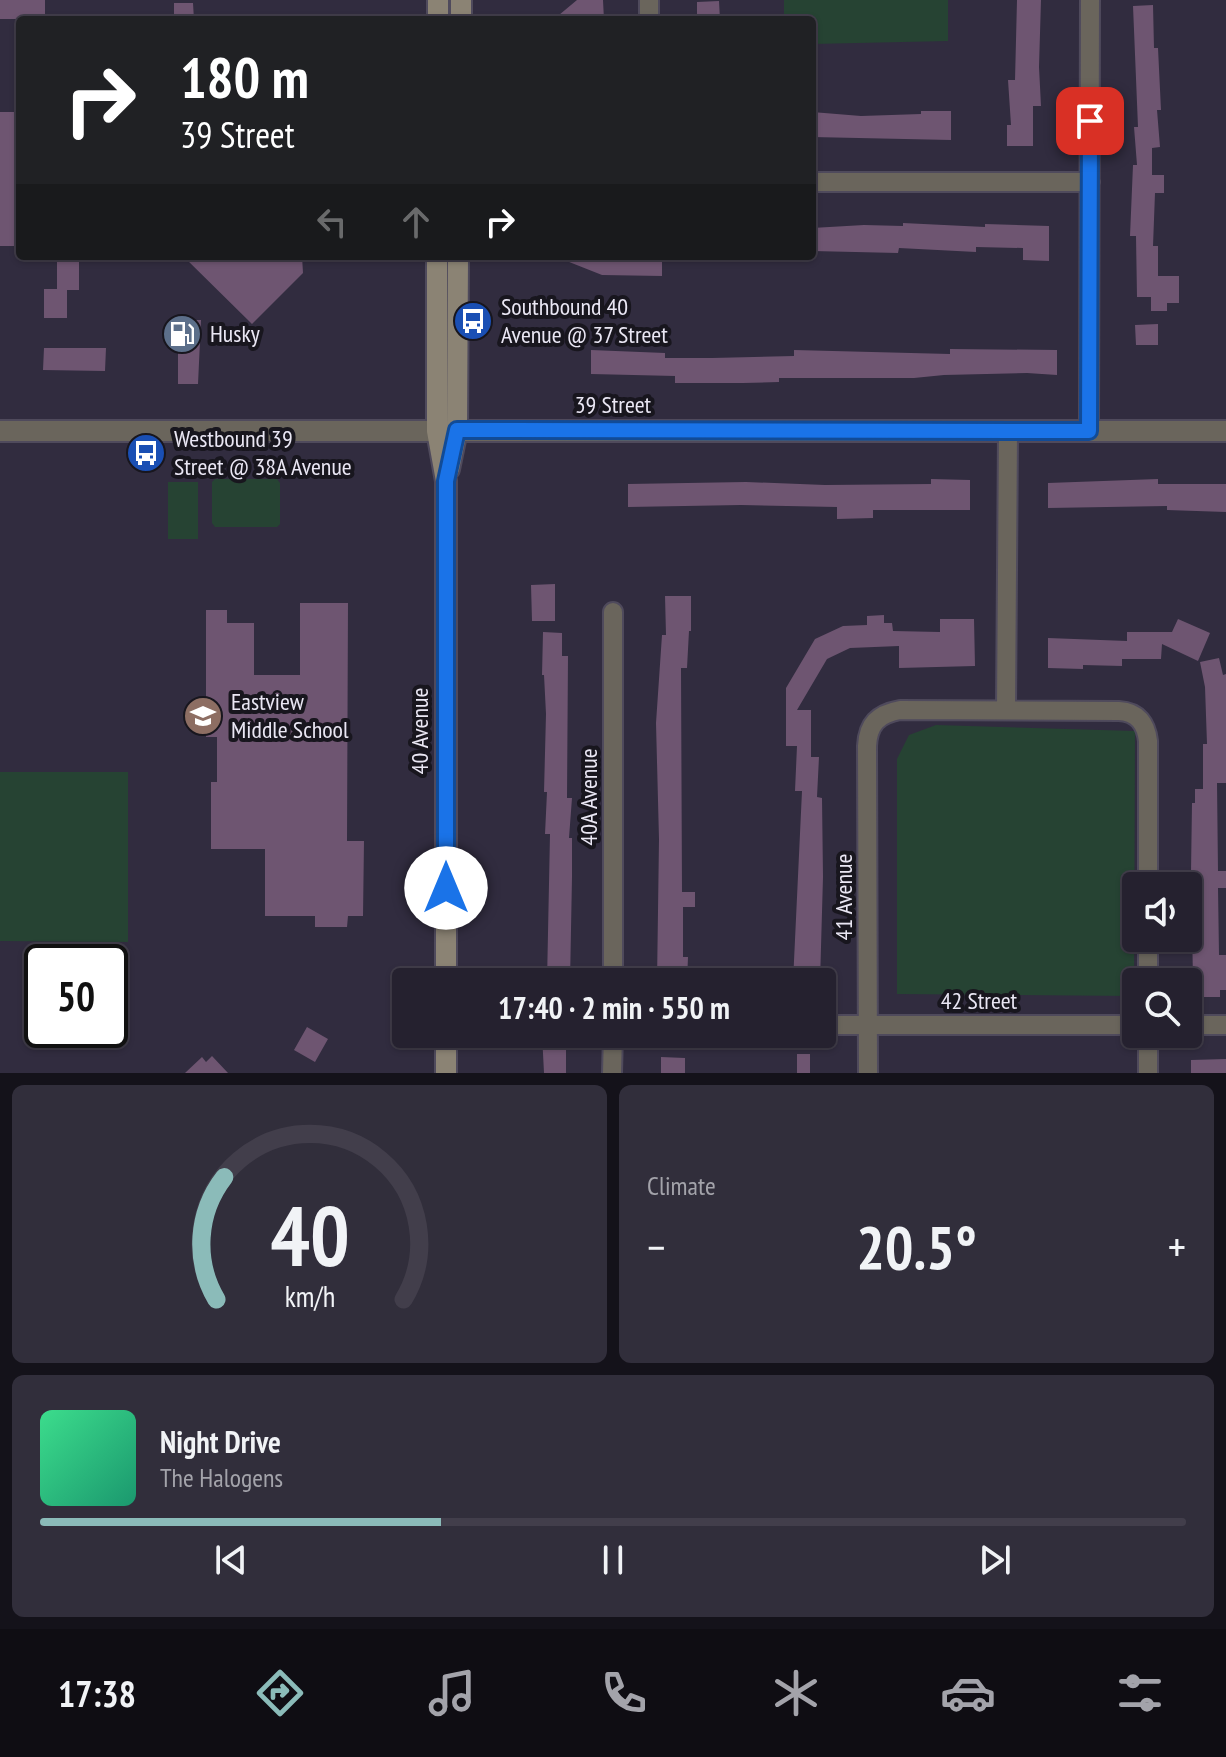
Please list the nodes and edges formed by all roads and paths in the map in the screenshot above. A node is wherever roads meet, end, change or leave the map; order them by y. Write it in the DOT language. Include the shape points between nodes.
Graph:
graph roads {
  1 [pos="1090,0"];
  2 [pos="816,182"];
  3 [pos="1090,182"];
  4 [pos="437,260"];
  5 [pos="458,260"];
  6 [pos="0,431"];
  7 [pos="447,431"];
  8 [pos="1008,431"];
  9 [pos="1089,431"];
  10 [pos="1226,431"];
  11 [pos="613,612"];
  12 [pos="1006,710"];
  13 [pos="1148,872"];
  14 [pos="446,968"];
  15 [pos="613,968"];
  16 [pos="836,1025"];
  17 [pos="868,1025"];
  18 [pos="1122,1025"];
  19 [pos="1202,1025"];
  20 [pos="1226,1025"];
  21 [pos="446,1048"];
  22 [pos="613,1048"];
  23 [pos="1148,1048"];
  24 [pos="446,1073"];
  25 [pos="612,1073"];
  26 [pos="868,1073"];
  27 [pos="1148,1073"];
  1 -- 3 [label="street"];
  2 -- 3 [label="street"];
  3 -- 9 [label="street"];
  4 -- 7 [label="main road, 40 Avenue"];
  5 -- 7 [label="main road, 40 Avenue"];
  6 -- 7 [label="street, 39 Street"];
  7 -- 8 [label="street, 39 Street"];
  7 -- 14 [label="main road, 40 Avenue"];
  8 -- 9 [label="street, 39 Street"];
  8 -- 12 [label="street"];
  9 -- 10 [label="street, 39 Street"];
  11 -- 15 [label="street, 40A Avenue"];
  12 -- 13 [label="street" via="1126,712 1141,720 1148,741"];
  12 -- 17 [label="street, 41 Avenue" via="900,710 869,728"];
  16 -- 17 [label="street, 42 Street"];
  17 -- 18 [label="street, 42 Street"];
  17 -- 26 [label="street, 41 Avenue"];
  19 -- 20 [label="street"];
  21 -- 24 [label="main road"];
  22 -- 25 [label="street"];
  23 -- 27 [label="street"];
}
